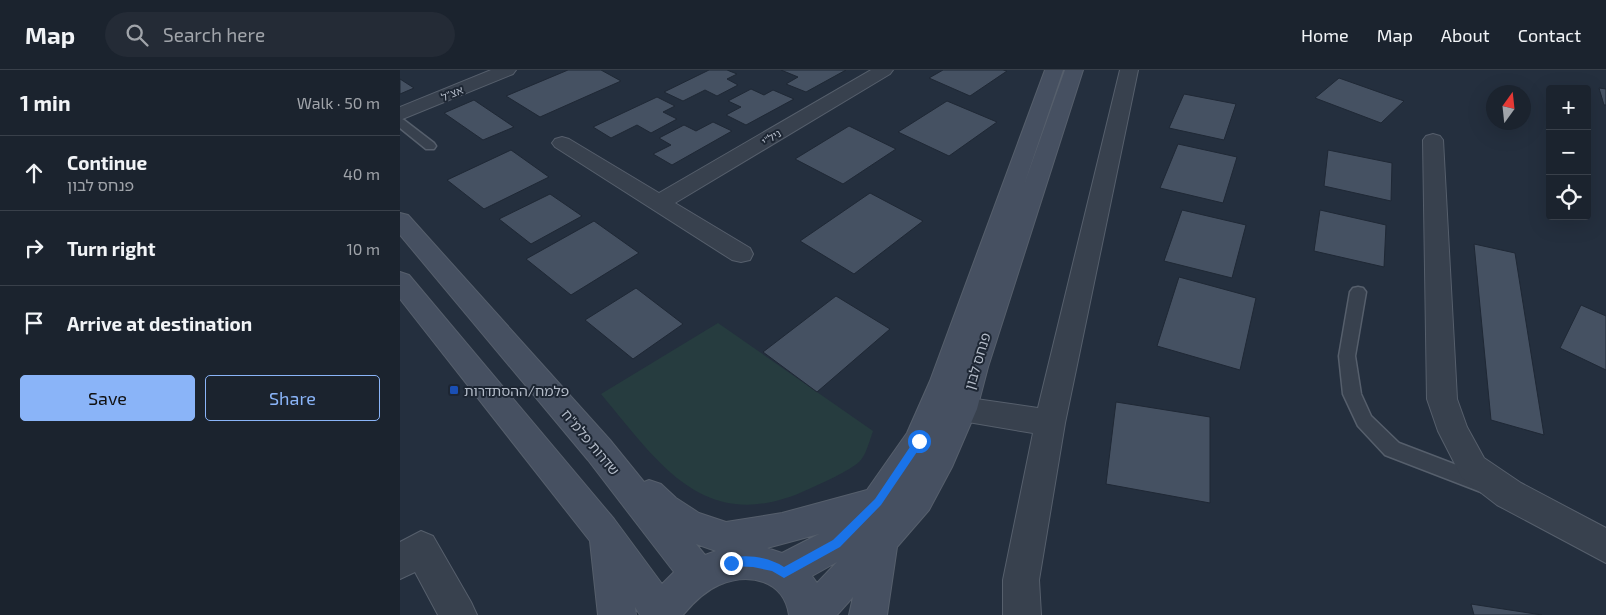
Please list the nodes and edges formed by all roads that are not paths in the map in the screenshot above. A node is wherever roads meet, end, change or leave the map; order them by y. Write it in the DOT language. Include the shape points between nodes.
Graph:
graph roads {
  1 [pos="884,70"];
  2 [pos="1054,70"];
  3 [pos="1074,70"];
  4 [pos="504,71"];
  5 [pos="1126,71"];
  6 [pos="400,114"];
  7 [pos="400,122"];
  8 [pos="1433,140"];
  9 [pos="562,143"];
  10 [pos="430,146"];
  11 [pos="659,203"];
  12 [pos="400,220"];
  13 [pos="741,254"];
  14 [pos="400,281"];
  15 [pos="1358,292"];
  16 [pos="962,410"];
  17 [pos="1050,423"];
  18 [pos="599,450"];
  19 [pos="1509,494"];
  20 [pos="878,502"];
  21 [pos="602,530"];
  22 [pos="880,542"];
  23 [pos="1606,546"];
  24 [pos="400,562"];
  25 [pos="784,572"];
  26 [pos="700,577"];
  27 [pos="458,615"];
  28 [pos="617,615"];
  29 [pos="661,615"];
  30 [pos="808,615"];
  31 [pos="813,615"];
  32 [pos="868,615"];
  33 [pos="1022,615"];
  1 -- 11 [label="street, ניל\"י"];
  2 -- 20 [label="street, פנחס לבון" via="944,381 919,441"];
  3 -- 16 [label="street, פנחס לבון"];
  4 -- 6 [label="street, אצ\"ל"];
  5 -- 17 [label="street"];
  7 -- 10 [label="lane"];
  8 -- 19 [label="street" via="1442,399 1453,431 1473,468"];
  9 -- 11 [label="street"];
  11 -- 13 [label="street"];
  12 -- 18 [label="street, שדרות פלמ\"ח"];
  14 -- 21 [label="street"];
  15 -- 19 [label="lane" via="1347,356 1352,394 1364,421 1392,449"];
  16 -- 17 [label="street"];
  16 -- 22 [label="street, פנחס לבון" via="917,499"];
  17 -- 33 [label="street" via="1021,580"];
  18 -- 20 [label="street" via="664,509 690,526 726,538 782,529"];
  18 -- 26 [label="street, שדרות פלמ\"ח"];
  19 -- 23 [label="street"];
  20 -- 25 [label="street, פנחס לבון" via="836,544"];
  21 -- 28 [label="street" via="612,568"];
  21 -- 29 [label="street"];
  22 -- 31 [label="street, פנחס לבון"];
  22 -- 32 [label="street"];
  24 -- 27 [label="street" via="421,548"];
  25 -- 26 [label="street" via="775,566 753,562 731,563"];
  25 -- 30 [label="street" via="804,597"];
  26 -- 29 [label="street" via="675,596"];
}
